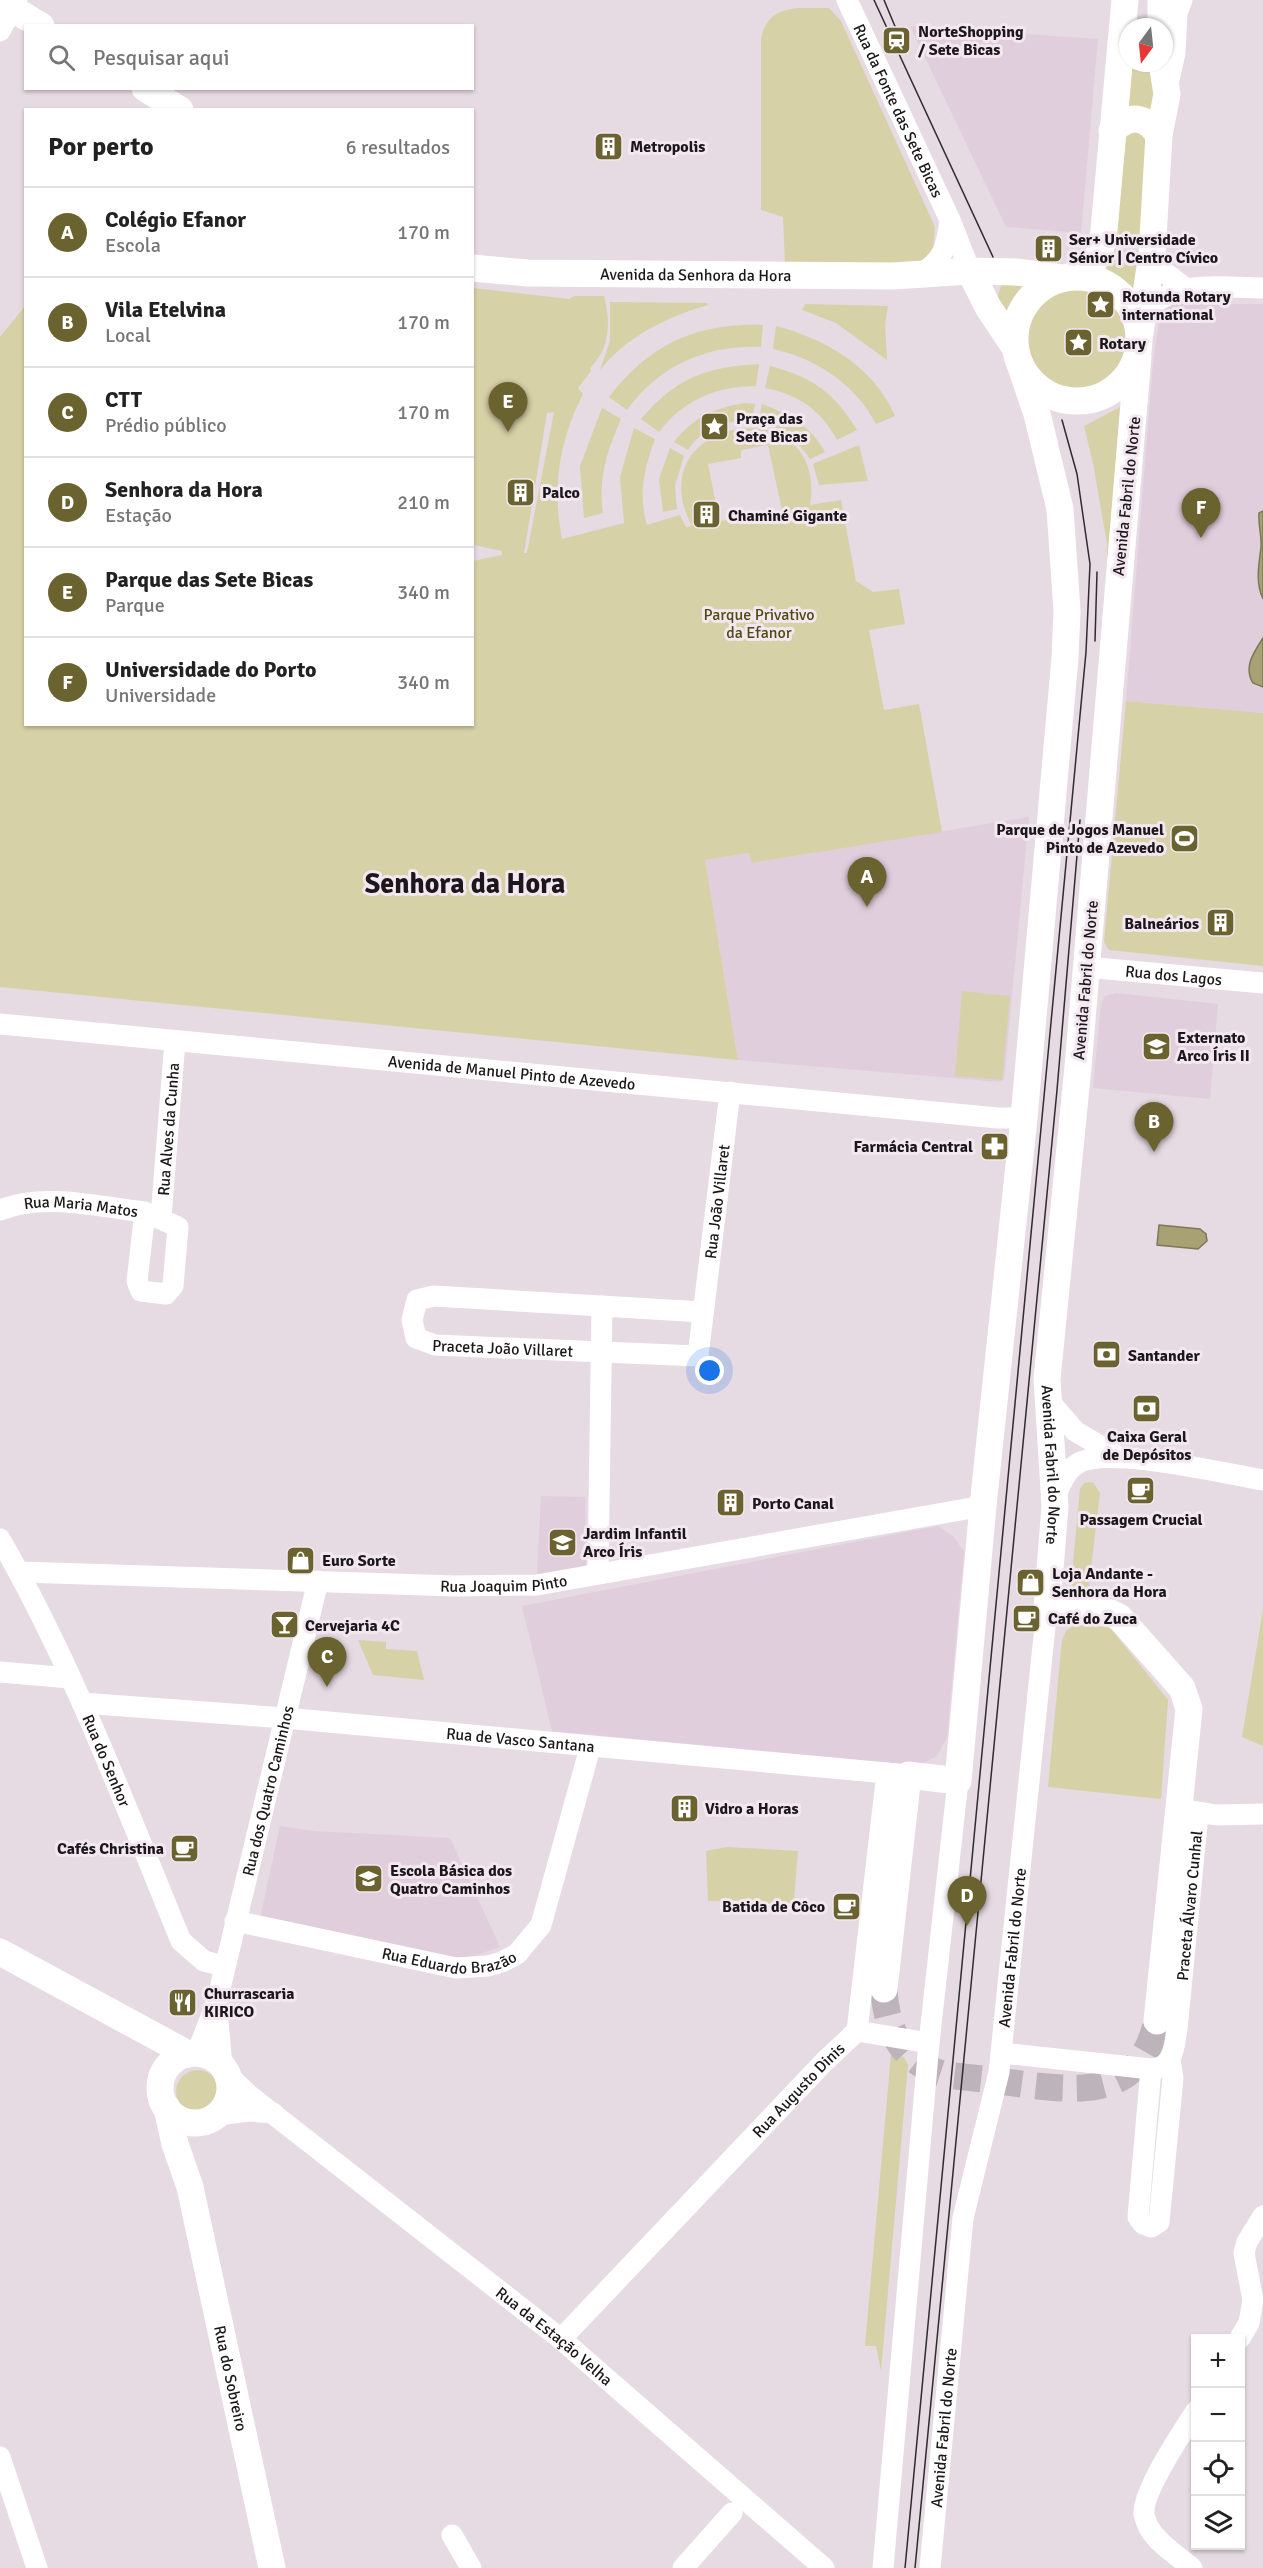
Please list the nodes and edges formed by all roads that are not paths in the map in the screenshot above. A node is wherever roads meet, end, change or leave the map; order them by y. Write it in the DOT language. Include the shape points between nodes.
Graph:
graph roads {
  1 [pos="847,0"];
  2 [pos="1125,0"];
  3 [pos="1161,0"];
  4 [pos="1182,0"];
  5 [pos="7,10"];
  6 [pos="1161,18"];
  7 [pos="36,24"];
  8 [pos="1163,72"];
  9 [pos="148,90"];
  10 [pos="1167,94"];
  11 [pos="177,108"];
  12 [pos="1112,131"];
  13 [pos="1159,135"];
  14 [pos="950,220"];
  15 [pos="1152,254"];
  16 [pos="474,268"];
  17 [pos="917,276"];
  18 [pos="1066,277"];
  19 [pos="975,280"];
  20 [pos="1184,287"];
  21 [pos="1263,288"];
  22 [pos="1140,334"];
  23 [pos="1017,355"];
  24 [pos="1086,967"];
  25 [pos="1263,983"];
  26 [pos="0,1024"];
  27 [pos="175,1041"];
  28 [pos="730,1092"];
  29 [pos="1024,1118"];
  30 [pos="0,1210"];
  31 [pos="153,1214"];
  32 [pos="602,1306"];
  33 [pos="703,1312"];
  34 [pos="600,1351"];
  35 [pos="1049,1401"];
  36 [pos="1117,1456"];
  37 [pos="1263,1480"];
  38 [pos="1055,1498"];
  39 [pos="983,1506"];
  40 [pos="0,1539"];
  41 [pos="20,1572"];
  42 [pos="598,1572"];
  43 [pos="318,1581"];
  44 [pos="1047,1607"];
  45 [pos="0,1672"];
  46 [pos="70,1677"];
  47 [pos="82,1703"];
  48 [pos="285,1718"];
  49 [pos="590,1748"];
  50 [pos="898,1774"];
  51 [pos="958,1781"];
  52 [pos="1189,1811"];
  53 [pos="1263,1814"];
  54 [pos="235,1921"];
  55 [pos="0,1952"];
  56 [pos="224,1966"];
  57 [pos="884,1989"];
  58 [pos="217,2001"];
  59 [pos="1157,2021"];
  60 [pos="134,2024"];
  61 [pos="857,2031"];
  62 [pos="929,2043"];
  63 [pos="1002,2053"];
  64 [pos="192,2054"];
  65 [pos="1160,2065"];
  66 [pos="225,2071"];
  67 [pos="164,2098"];
  68 [pos="277,2114"];
  69 [pos="214,2117"];
  70 [pos="190,2187"];
  71 [pos="1263,2216"];
  72 [pos="1242,2334"];
  73 [pos="561,2339"];
  74 [pos="1191,2420"];
  75 [pos="0,2457"];
  76 [pos="732,2513"];
  77 [pos="452,2535"];
  78 [pos="37,2568"];
  79 [pos="272,2568"];
  80 [pos="471,2568"];
  81 [pos="683,2568"];
  82 [pos="824,2568"];
  83 [pos="883,2568"];
  84 [pos="930,2568"];
  85 [pos="1192,2568"];
  1 -- 14 [label="street, Rua da Fonte das Sete Bicas"];
  2 -- 12 [label="main road"];
  3 -- 6 [label="main road"];
  4 -- 10 [label="street"];
  5 -- 7 [label="main road"];
  8 -- 10 [label="main road"];
  9 -- 11 [label="main road"];
  10 -- 13 [label="main road, Avenida Fabril do Norte"];
  12 -- 13 [label="main road" via="1128,118 1136,118 1146,121"];
  12 -- 18 [label="main road" via="1101,249 1091,266"];
  13 -- 15 [label="main road, Avenida Fabril do Norte"];
  14 -- 17 [label="street" via="942,255"];
  14 -- 19 [label="street, Rua da Fonte das Sete Bicas"];
  15 -- 20 [label="street" via="1160,269"];
  15 -- 22 [label="main road, Avenida Fabril do Norte"];
  16 -- 17 [label="main road, Avenida da Senhora da Hora" via="527,273"];
  17 -- 19 [label="main road, Avenida da Senhora da Hora"];
  18 -- 19 [label="main road, Avenida da Senhora da Hora" via="1016,272"];
  18 -- 22 [label="main road" via="1087,277 1107,284 1123,296 1135,314"];
  18 -- 23 [label="main road" via="1033,295 1022,309 1015,327"];
  19 -- 23 [label="main road, Rua da Fonte das Sete Bicas"];
  20 -- 21 [label="street"];
  20 -- 22 [label="street" via="1160,299"];
  22 -- 23 [label="main road" via="1130,373 1117,388 1082,402 1045,393 1030,380"];
  22 -- 24 [label="main road, Avenida Fabril do Norte"];
  23 -- 29 [label="main road" via="1048,453 1060,509 1067,611"];
  24 -- 25 [label="street, Rua dos Lagos"];
  24 -- 35 [label="main road, Avenida Fabril do Norte" via="1047,1379"];
  26 -- 27 [label="street, Avenida de Manuel Pinto de Azevedo"];
  27 -- 28 [label="street, Avenida de Manuel Pinto de Azevedo"];
  27 -- 31 [label="street, Rua Alves da Cunha"];
  28 -- 29 [label="street, Avenida de Manuel Pinto de Azevedo"];
  28 -- 33 [label="street, Rua João Villaret"];
  29 -- 39 [label="main road"];
  30 -- 31 [label="street, Rua Maria Matos" via="38,1201"];
  32 -- 33 [label="street"];
  32 -- 34 [label="street"];
  32 -- 34 [label="street, Praceta João Villaret" via="434,1296 417,1300 412,1320 416,1338 435,1345"];
  33 -- 34 [label="street, Rua João Villaret" via="698,1356"];
  34 -- 42 [label="street"];
  35 -- 36 [label="street" via="1075,1431"];
  35 -- 38 [label="main road, Avenida Fabril do Norte"];
  36 -- 37 [label="street"];
  36 -- 38 [label="street" via="1078,1462 1064,1478"];
  38 -- 44 [label="main road, Avenida Fabril do Norte"];
  39 -- 42 [label="street, Rua Joaquim Pinto"];
  39 -- 51 [label="main road"];
  40 -- 41 [label="street, Rua do Senhor"];
  41 -- 43 [label="street, Rua Joaquim Pinto"];
  41 -- 46 [label="street, Rua do Senhor"];
  42 -- 43 [label="street, Rua Joaquim Pinto" via="537,1585"];
  43 -- 48 [label="street, Rua dos Quatro Caminhos"];
  44 -- 52 [label="main road, Praceta Álvaro Cunhal" via="1119,1617 1182,1688 1189,1709"];
  44 -- 63 [label="street, Avenida Fabril do Norte"];
  45 -- 46 [label="street"];
  46 -- 47 [label="street, Rua do Senhor"];
  47 -- 48 [label="street, Rua de Vasco Santana"];
  47 -- 56 [label="street, Rua do Senhor" via="181,1941 204,1960"];
  48 -- 49 [label="street, Rua de Vasco Santana"];
  48 -- 54 [label="street, Rua dos Quatro Caminhos"];
  49 -- 50 [label="street, Rua de Vasco Santana"];
  49 -- 54 [label="street, Rua Eduardo Brazão" via="541,1925 518,1954 502,1962 456,1968"];
  50 -- 51 [label="main road, Rua de Vasco Santana"];
  50 -- 57 [label="main road"];
  50 -- 61 [label="street, Rua Augusto Dinis"];
  51 -- 62 [label="street"];
  52 -- 53 [label="street"];
  52 -- 59 [label="main road"];
  52 -- 65 [label="street, Praceta Álvaro Cunhal" via="1177,2029"];
  54 -- 56 [label="street, Rua dos Quatro Caminhos"];
  55 -- 60 [label="main road"];
  56 -- 58 [label="street, Rua dos Quatro Caminhos"];
  58 -- 64 [label="street, Rua dos Quatro Caminhos"];
  58 -- 66 [label="street, Rua dos Quatro Caminhos"];
  60 -- 64 [label="main road"];
  60 -- 67 [label="main road" via="150,2048"];
  61 -- 62 [label="street"];
  61 -- 73 [label="street, Rua Augusto Dinis"];
  62 -- 83 [label="street"];
  63 -- 65 [label="street"];
  63 -- 84 [label="street, Avenida Fabril do Norte" via="995,2098 963,2218"];
  64 -- 66 [label="main road" via="207,2055"];
  64 -- 67 [label="main road" via="168,2066"];
  65 -- 65 [label="street" via="1138,2217 1151,2227 1159,2222 1173,2078"];
  66 -- 68 [label="street, Rua da Estação Velha" via="249,2095"];
  66 -- 69 [label="main road" via="230,2096"];
  67 -- 69 [label="main road" via="186,2122"];
  67 -- 70 [label="main road, Rua do Sobreiro"];
  68 -- 69 [label="street" via="249,2111"];
  68 -- 73 [label="street, Rua da Estação Velha"];
  69 -- 70 [label="main road, Rua do Sobreiro" via="198,2136 189,2160"];
  70 -- 79 [label="main road, Rua do Sobreiro"];
  71 -- 72 [label="street" via="1244,2253 1253,2300 1249,2323"];
  73 -- 82 [label="street, Rua da Estação Velha"];
  74 -- 85 [label="street" via="1145,2501 1144,2514 1150,2530"];
  75 -- 78 [label="street"];
  76 -- 81 [label="street"];
  77 -- 80 [label="street"];
}
